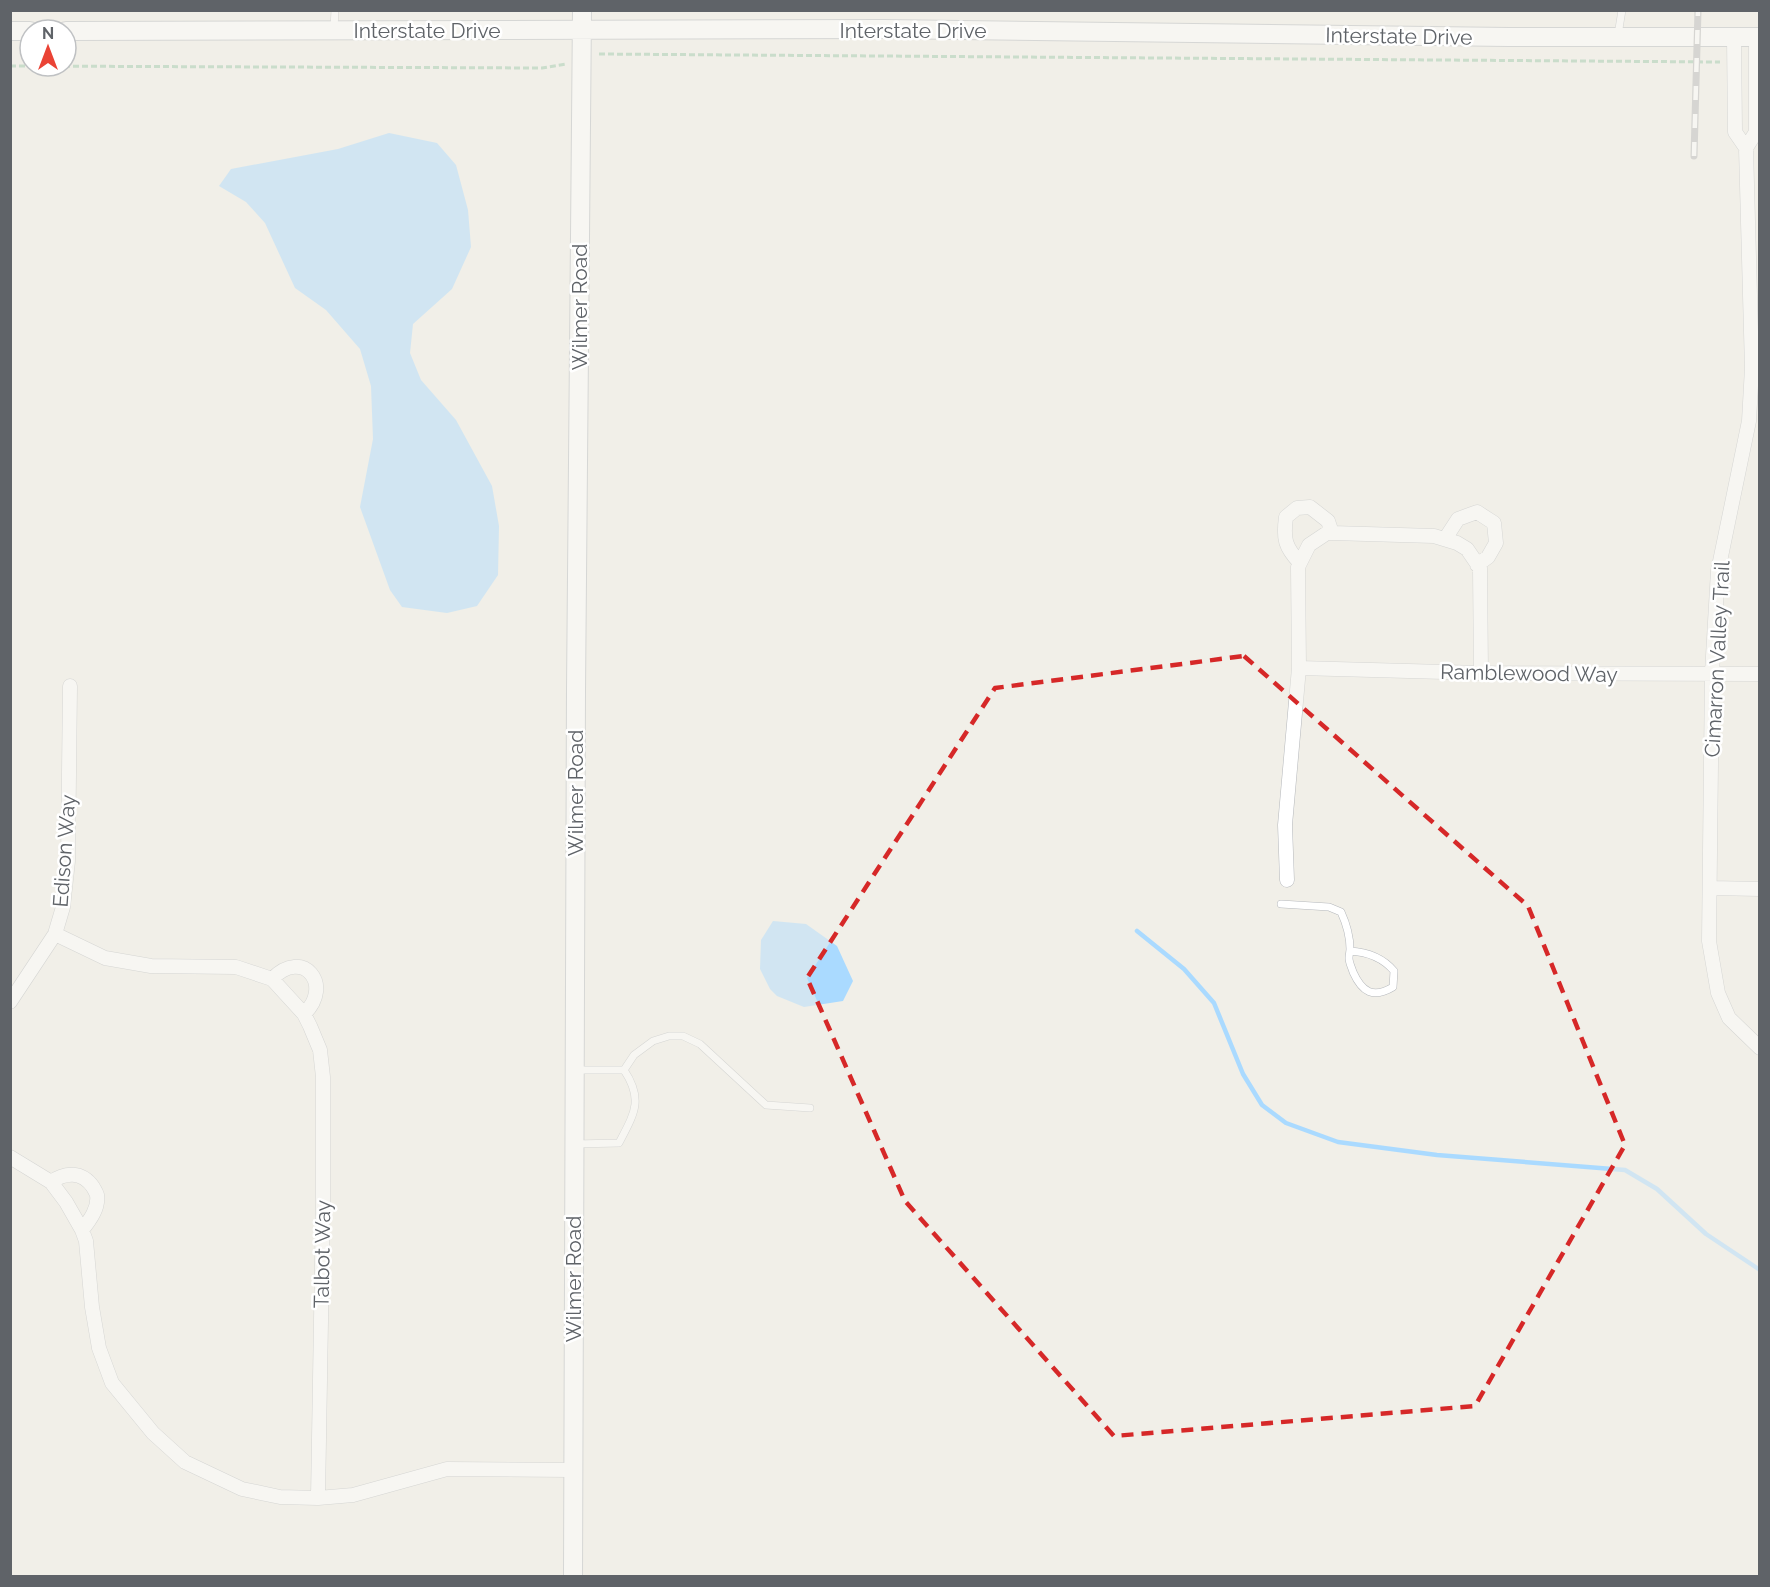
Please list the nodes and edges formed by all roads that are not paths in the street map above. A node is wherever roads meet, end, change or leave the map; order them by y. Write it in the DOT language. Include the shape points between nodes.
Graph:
graph roads {
  1 [pos="335,10"];
  2 [pos="582,10"];
  3 [pos="1622,10"];
  4 [pos="334,30"];
  5 [pos="581,30"];
  6 [pos="78,31"];
  7 [pos="1618,37"];
  8 [pos="1734,37"];
  9 [pos="1758,37"];
  10 [pos="1746,148"];
  11 [pos="1753,180"];
  12 [pos="1756,361"];
  13 [pos="1332,533"];
  14 [pos="1444,539"];
  15 [pos="1300,563"];
  16 [pos="1477,565"];
  17 [pos="1299,668"];
  18 [pos="1481,673"];
  19 [pos="1712,674"];
  20 [pos="1760,675"];
  21 [pos="70,686"];
  22 [pos="1287,880"];
  23 [pos="1711,888"];
  24 [pos="1760,889"];
  25 [pos="1281,904"];
  26 [pos="55,934"];
  27 [pos="1350,951"];
  28 [pos="272,979"];
  29 [pos="10,1002"];
  30 [pos="304,1014"];
  31 [pos="1760,1048"];
  32 [pos="574,1070"];
  33 [pos="624,1070"];
  34 [pos="810,1108"];
  35 [pos="574,1144"];
  36 [pos="10,1158"];
  37 [pos="51,1182"];
  38 [pos="82,1230"];
  39 [pos="573,1470"];
  40 [pos="318,1498"];
  41 [pos="573,1576"];
  1 -- 4 [label="lane"];
  2 -- 5 [label="main road, Wilmer Road"];
  3 -- 7 [label="lane"];
  4 -- 5 [label="main road, Interstate Drive"];
  4 -- 6 [label="main road, Interstate Drive"];
  5 -- 7 [label="main road, Interstate Drive" via="883,29"];
  5 -- 32 [label="main road, Wilmer Road"];
  7 -- 8 [label="main road, Interstate Drive"];
  8 -- 9 [label="main road, Interstate Drive"];
  8 -- 10 [label="street, Cimarron Valley Trail" via="1735,132"];
  9 -- 10 [label="street, Cimarron Valley Trail" via="1756,132"];
  10 -- 11 [label="street, Cimarron Valley Trail"];
  11 -- 12 [label="street, Cimarron Valley Trail"];
  12 -- 19 [label="street, Cimarron Valley Trail" via="1749,421 1718,571"];
  13 -- 14 [label="street"];
  13 -- 15 [label="street" via="1309,545"];
  13 -- 15 [label="street" via="1328,521 1310,507 1297,508 1286,517 1288,550"];
  14 -- 16 [label="street" via="1467,549"];
  14 -- 16 [label="street" via="1458,519 1477,512 1494,523 1496,543 1488,557"];
  15 -- 17 [label="street"];
  16 -- 18 [label="street"];
  17 -- 18 [label="street, Ramblewood Way"];
  17 -- 22 [label="street" via="1286,825"];
  18 -- 19 [label="street, Ramblewood Way"];
  19 -- 20 [label="street, Ramblewood Way"];
  19 -- 23 [label="street, Cimarron Valley Trail"];
  21 -- 26 [label="street, Edison Way" via="68,861 63,908"];
  23 -- 24 [label="street"];
  23 -- 31 [label="street, Cimarron Valley Trail" via="1709,941 1718,993 1729,1018"];
  25 -- 27 [label="lane" via="1329,907 1341,912"];
  26 -- 28 [label="street, Talbot Way" via="105,958 151,966 236,967"];
  26 -- 29 [label="street, Edison Way"];
  27 -- 27 [label="lane" via="1348,959 1363,989 1383,993 1393,987 1394,971 1387,963 1361,951"];
  28 -- 30 [label="street, Talbot Way"];
  28 -- 30 [label="street" via="286,968 299,966 309,970 316,981 316,995"];
  30 -- 40 [label="street, Talbot Way" via="320,1050 323,1077"];
  32 -- 33 [label="lane"];
  32 -- 35 [label="main road, Wilmer Road"];
  33 -- 34 [label="lane" via="634,1055 653,1041 683,1036 700,1044 766,1105"];
  33 -- 35 [label="lane" via="636,1100 634,1114 619,1143"];
  35 -- 39 [label="main road, Wilmer Road"];
  36 -- 37 [label="street"];
  37 -- 38 [label="street"];
  37 -- 38 [label="street" via="60,1175 76,1174 89,1181 97,1193 96,1208"];
  38 -- 40 [label="street" via="99,1348 112,1383 153,1433 185,1462 242,1489 280,1497"];
  39 -- 40 [label="street" via="447,1469 353,1495"];
  39 -- 41 [label="main road, Wilmer Road"];
}
